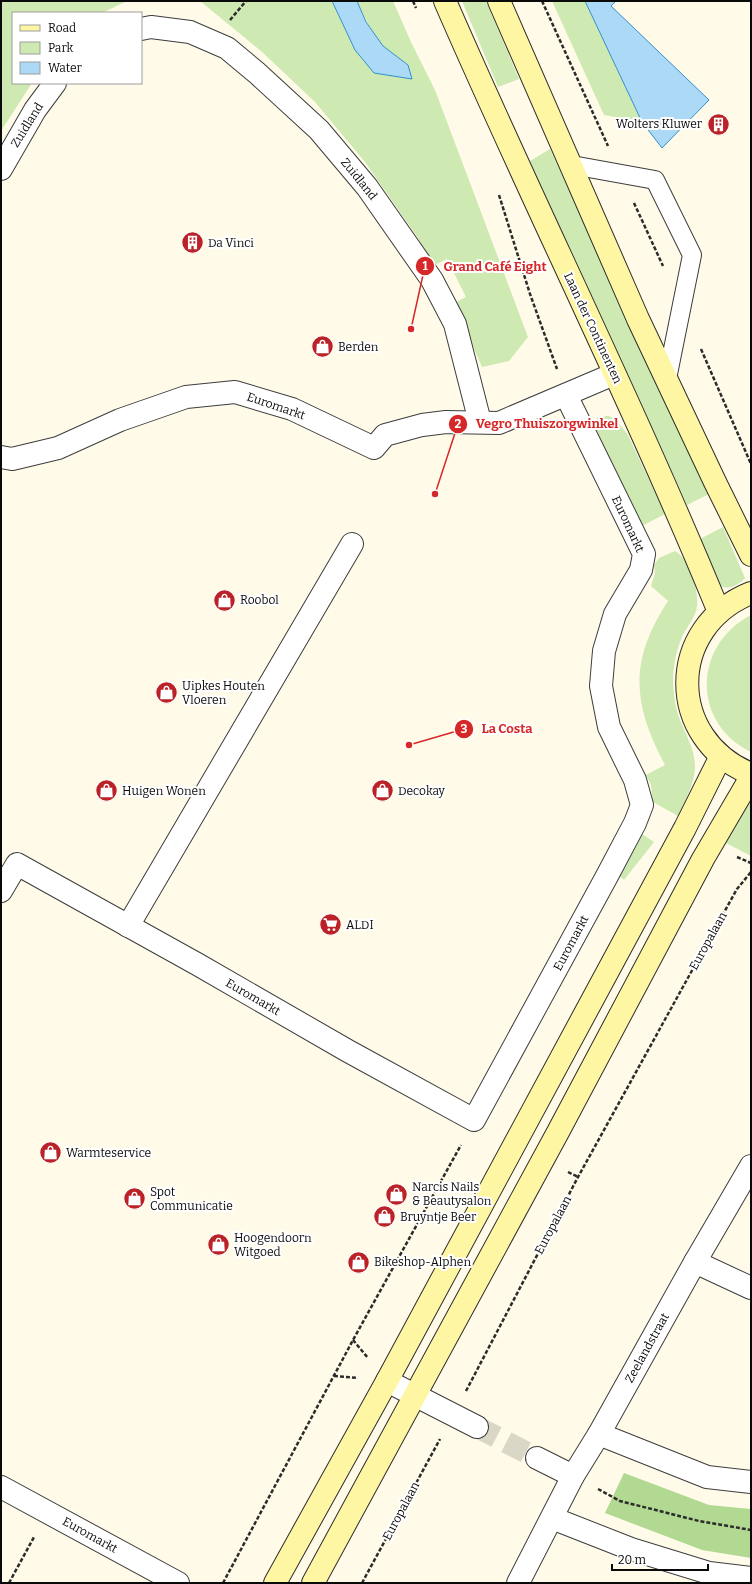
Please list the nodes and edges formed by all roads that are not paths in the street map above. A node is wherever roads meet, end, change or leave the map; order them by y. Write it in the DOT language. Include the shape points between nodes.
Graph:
graph roads {
  1 [pos="445,1"];
  2 [pos="499,1"];
  3 [pos="142,29"];
  4 [pos="54,84"];
  5 [pos="572,166"];
  6 [pos="1,169"];
  7 [pos="614,374"];
  8 [pos="667,379"];
  9 [pos="566,395"];
  10 [pos="480,422"];
  11 [pos="1,457"];
  12 [pos="352,544"];
  13 [pos="751,555"];
  14 [pos="751,593"];
  15 [pos="718,612"];
  16 [pos="721,756"];
  17 [pos="751,775"];
  18 [pos="1,891"];
  19 [pos="128,926"];
  20 [pos="751,1166"];
  21 [pos="695,1262"];
  22 [pos="751,1288"];
  23 [pos="387,1381"];
  24 [pos="415,1395"];
  25 [pos="477,1427"];
  26 [pos="599,1434"];
  27 [pos="537,1458"];
  28 [pos="573,1476"];
  29 [pos="751,1482"];
  30 [pos="1,1487"];
  31 [pos="552,1518"];
  32 [pos="751,1578"];
  33 [pos="178,1583"];
  34 [pos="275,1583"];
  35 [pos="314,1583"];
  36 [pos="518,1583"];
  1 -- 7 [label="street, Laan der Continenten"];
  2 -- 5 [label="street"];
  3 -- 10 [label="street, Zuidland" via="151,27 190,32 227,48 318,130 367,187 432,280 455,324"];
  4 -- 6 [label="street, Zuidland" via="35,110"];
  5 -- 8 [label="street"];
  5 -- 8 [label="lane" via="654,180 692,255"];
  7 -- 9 [label="street, Euromarkt"];
  7 -- 15 [label="street, Laan der Continenten" via="687,534"];
  8 -- 13 [label="street"];
  9 -- 10 [label="street, Euromarkt" via="499,423"];
  9 -- 19 [label="street, Euromarkt" via="644,554 641,570 615,614 604,651 601,686 609,727 634,780 642,805 607,876 474,1120"];
  10 -- 11 [label="street, Euromarkt" via="446,422 404,429 385,435 374,448 292,409 235,392 186,397 120,420 58,448 12,459"];
  12 -- 19 [label="street"];
  14 -- 15 [label="street"];
  15 -- 16 [label="street" via="699,638 692,653 687,685 693,717 709,745"];
  16 -- 17 [label="street"];
  16 -- 23 [label="street"];
  17 -- 24 [label="street" via="703,859"];
  18 -- 19 [label="street, Euromarkt" via="17,864"];
  20 -- 21 [label="street, Zeelandstraat"];
  21 -- 22 [label="street"];
  21 -- 26 [label="street, Zeelandstraat"];
  23 -- 24 [label="street"];
  23 -- 34 [label="street"];
  24 -- 25 [label="street"];
  24 -- 35 [label="street"];
  26 -- 28 [label="street, Zeelandstraat"];
  26 -- 29 [label="street" via="707,1477"];
  27 -- 28 [label="street"];
  28 -- 31 [label="street, Zeelandstraat"];
  30 -- 33 [label="street, Euromarkt"];
  31 -- 32 [label="street" via="631,1549 709,1572"];
  31 -- 36 [label="street, Zeelandstraat"];
}
